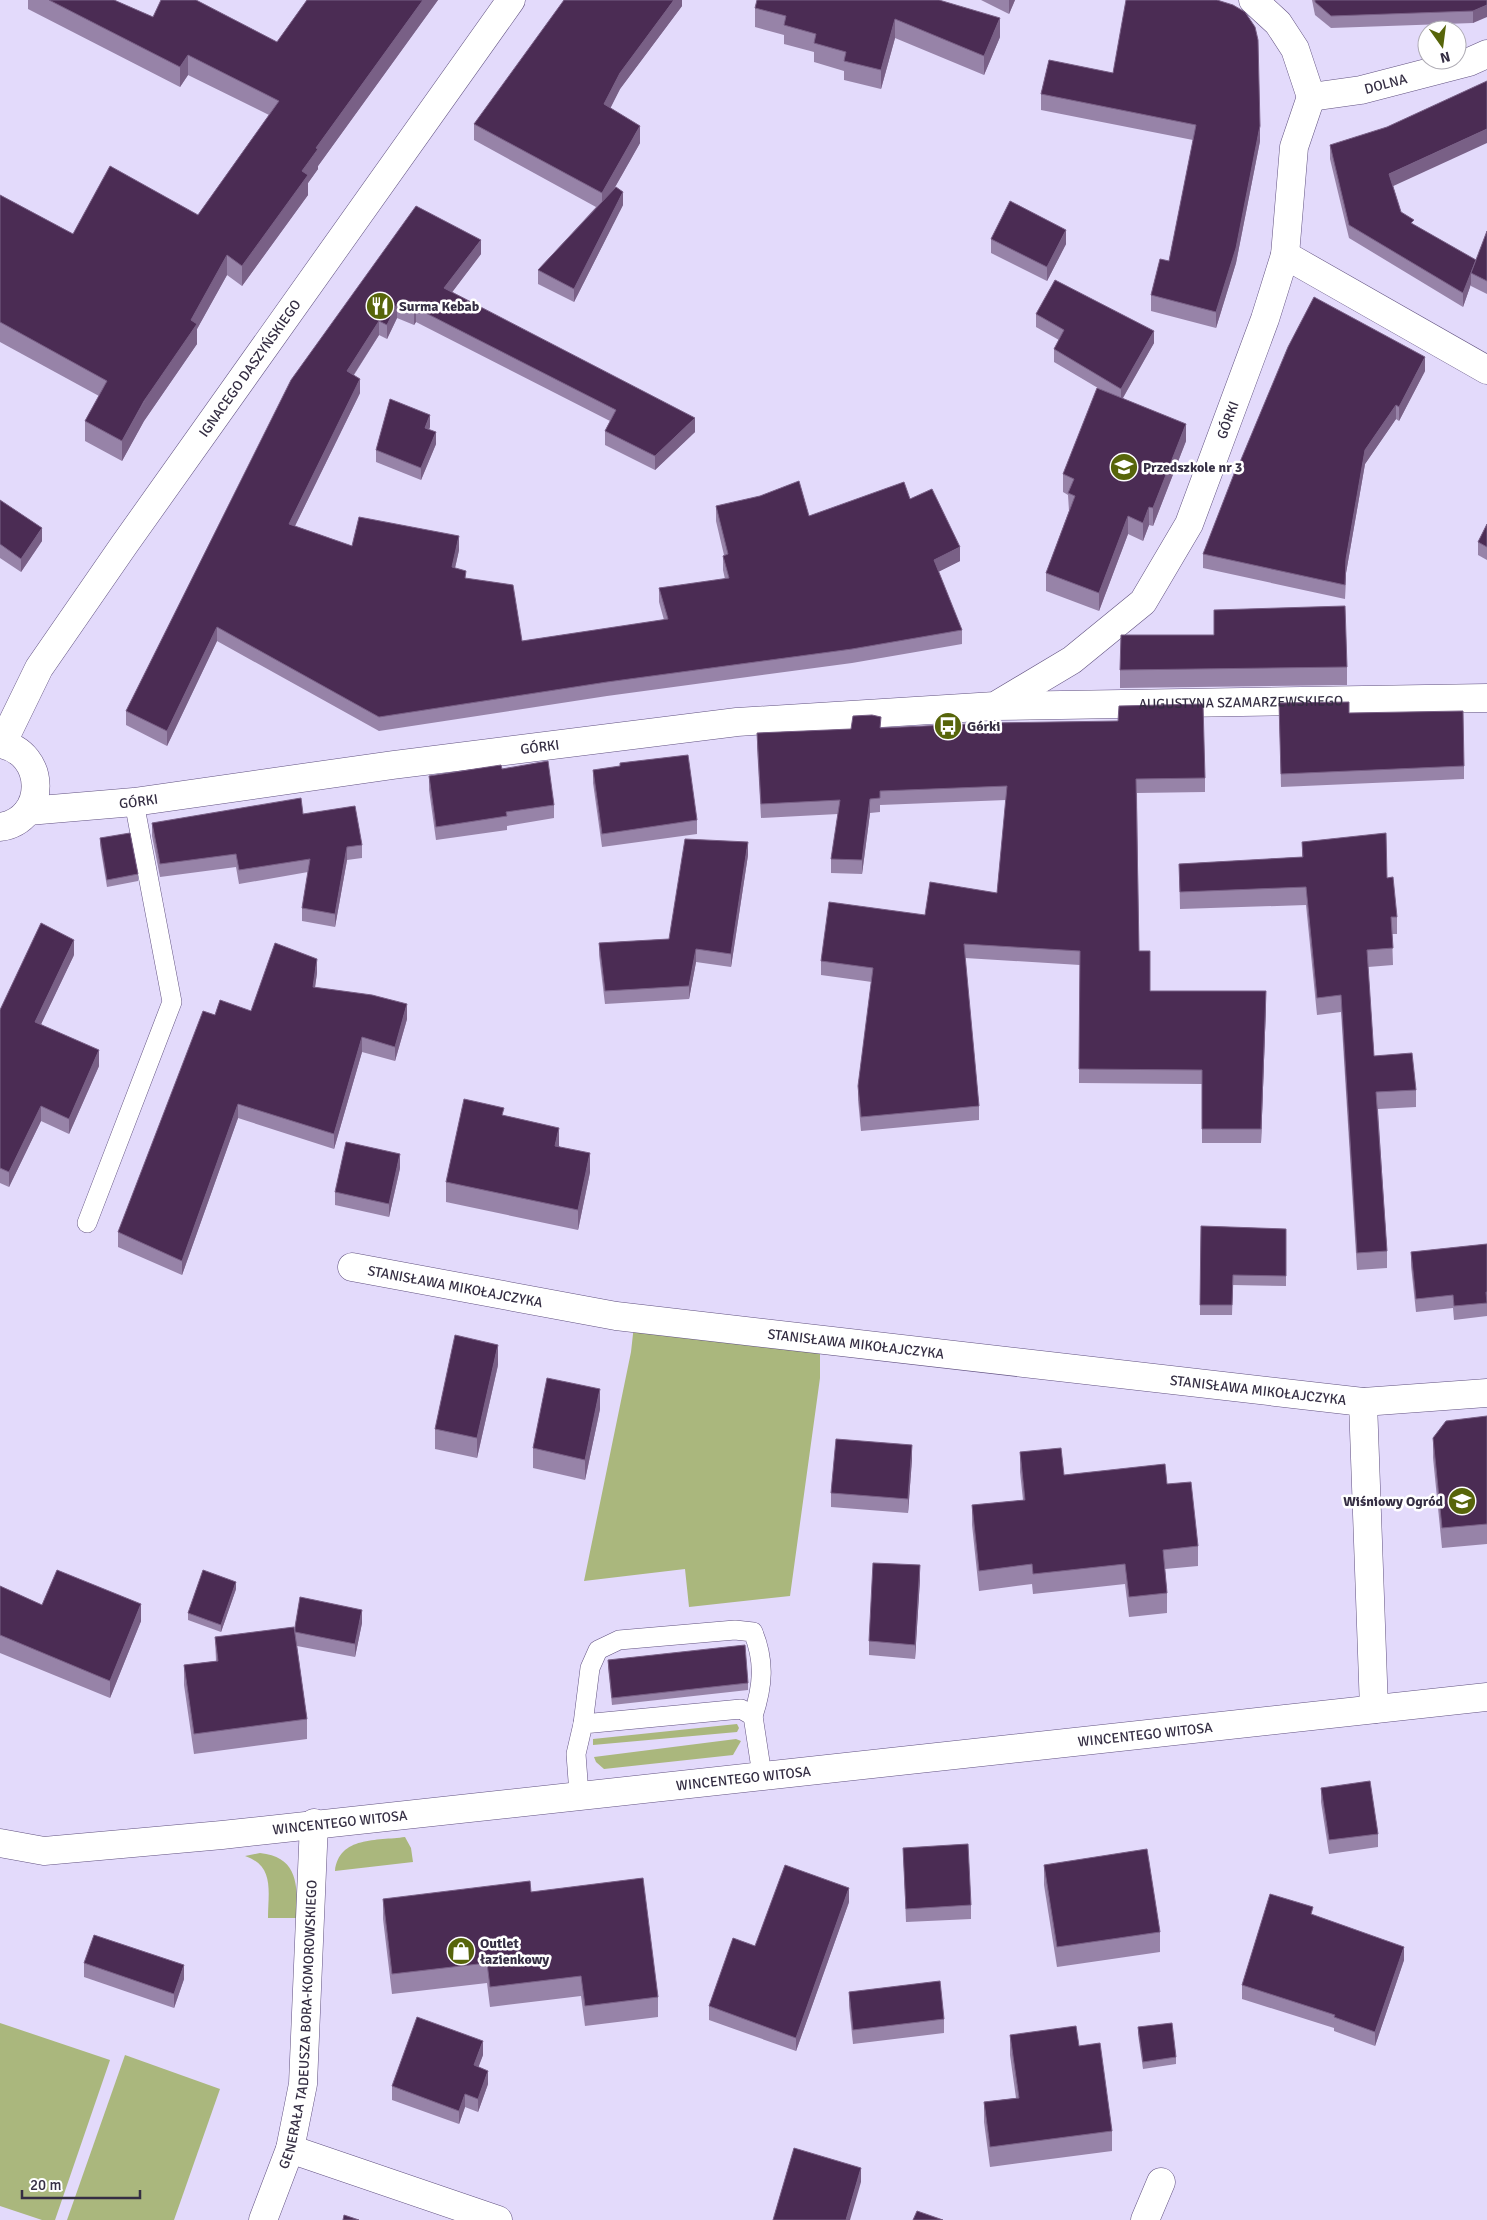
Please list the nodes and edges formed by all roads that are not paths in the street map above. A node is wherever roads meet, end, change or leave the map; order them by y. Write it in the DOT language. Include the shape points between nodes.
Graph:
graph roads {
  1 [pos="511,0"];
  2 [pos="1253,0"];
  3 [pos="1487,54"];
  4 [pos="1310,97"];
  5 [pos="1285,255"];
  6 [pos="1487,370"];
  7 [pos="1487,698"];
  8 [pos="995,706"];
  9 [pos="1,744"];
  10 [pos="134,802"];
  11 [pos="28,811"];
  12 [pos="0,827"];
  13 [pos="87,1224"];
  14 [pos="352,1267"];
  15 [pos="1487,1394"];
  16 [pos="1363,1402"];
  17 [pos="1487,1697"];
  18 [pos="1374,1709"];
  19 [pos="583,1724"];
  20 [pos="755,1724"];
  21 [pos="762,1775"];
  22 [pos="579,1794"];
  23 [pos="314,1823"];
  24 [pos="0,1843"];
  25 [pos="290,2149"];
  26 [pos="1161,2182"];
  27 [pos="263,2220"];
  28 [pos="498,2220"];
  29 [pos="1145,2220"];
  1 -- 9 [label="street, IGNACEGO DASZYŃSKIEGO" via="39,668"];
  2 -- 4 [label="street" via="1278,23 1294,49"];
  3 -- 4 [label="street, DOLNA" via="1469,62 1361,90"];
  4 -- 5 [label="street, GÓRKI" via="1294,147"];
  5 -- 6 [label="street"];
  5 -- 8 [label="street, GÓRKI" via="1265,319 1189,524 1143,602 1072,660"];
  7 -- 8 [label="street, AUGUSTYNA SZAMARZEWSKIEGO"];
  8 -- 10 [label="street, GÓRKI" via="737,722 393,765"];
  9 -- 11 [label="street" via="16,749 34,770 37,784 35,799"];
  10 -- 11 [label="street, GÓRKI"];
  10 -- 13 [label="lane" via="172,1002"];
  11 -- 12 [label="street" via="18,820"];
  14 -- 16 [label="street, STANISŁAWA MIKOŁAJCZYKA" via="616,1316"];
  15 -- 16 [label="street, STANISŁAWA MIKOŁAJCZYKA"];
  16 -- 18 [label="street, STANISŁAWA MIKOŁAJCZYKA"];
  17 -- 18 [label="street, WINCENTEGO WITOSA"];
  18 -- 21 [label="street, WINCENTEGO WITOSA"];
  19 -- 20 [label="lane" via="741,1709"];
  19 -- 20 [label="lane" via="590,1668 598,1650 619,1640 735,1630 753,1632 761,1649 763,1668"];
  19 -- 22 [label="lane" via="576,1754"];
  20 -- 21 [label="lane"];
  21 -- 22 [label="street, WINCENTEGO WITOSA"];
  22 -- 23 [label="street, WINCENTEGO WITOSA"];
  23 -- 24 [label="street, WINCENTEGO WITOSA" via="44,1851"];
  23 -- 25 [label="street, GENERAŁA TADEUSZA BORA-KOMOROWSKIEGO" via="303,2084"];
  25 -- 27 [label="street, GENERAŁA TADEUSZA BORA-KOMOROWSKIEGO"];
  25 -- 28 [label="street"];
  26 -- 29 [label="street"];
}
